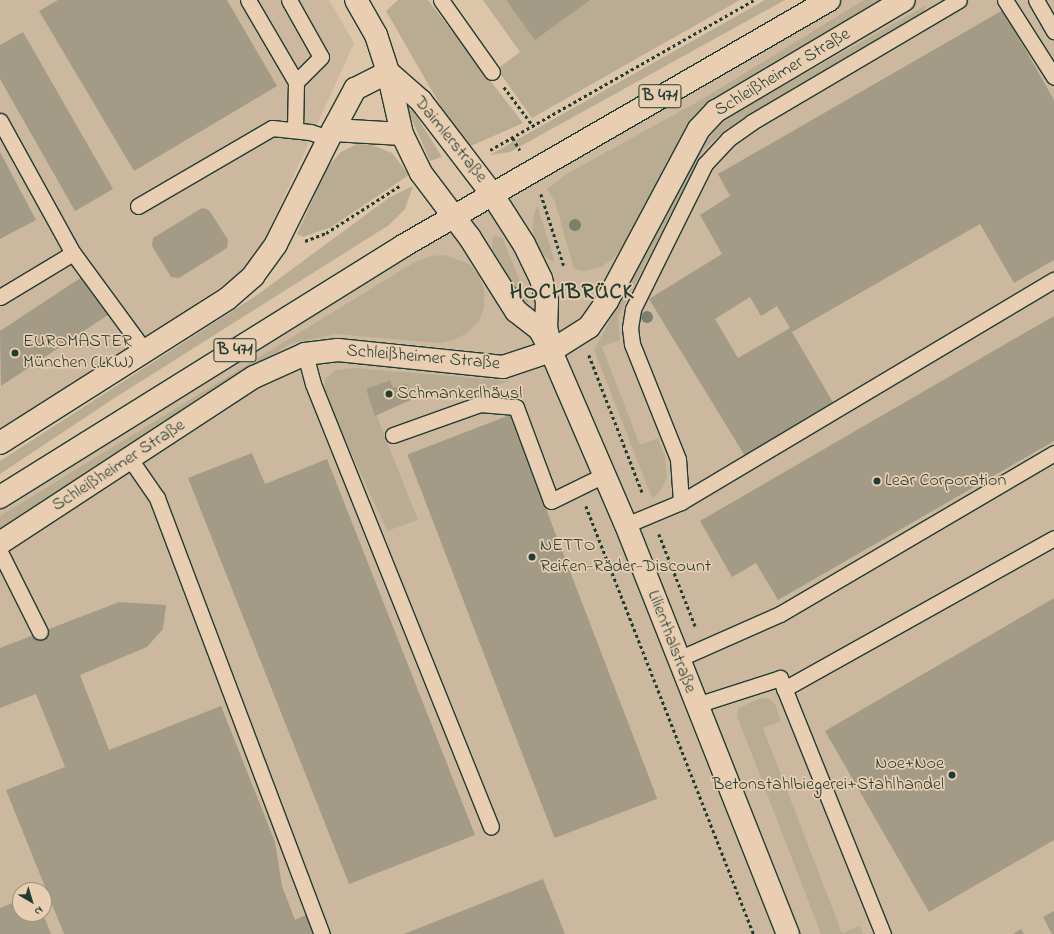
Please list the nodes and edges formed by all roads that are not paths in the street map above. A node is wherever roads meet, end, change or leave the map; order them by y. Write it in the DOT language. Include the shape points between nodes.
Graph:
graph roads {
  1 [pos="248,0"];
  2 [pos="289,0"];
  3 [pos="441,0"];
  4 [pos="829,0"];
  5 [pos="904,0"];
  6 [pos="959,0"];
  7 [pos="1005,0"];
  8 [pos="1036,0"];
  9 [pos="358,1"];
  10 [pos="1054,31"];
  11 [pos="388,72"];
  12 [pos="492,72"];
  13 [pos="1054,77"];
  14 [pos="296,82"];
  15 [pos="0,121"];
  16 [pos="295,130"];
  17 [pos="331,134"];
  18 [pos="402,134"];
  19 [pos="492,194"];
  20 [pos="138,206"];
  21 [pos="454,216"];
  22 [pos="73,253"];
  23 [pos="1054,280"];
  24 [pos="0,296"];
  25 [pos="146,351"];
  26 [pos="551,351"];
  27 [pos="305,354"];
  28 [pos="393,435"];
  29 [pos="0,444"];
  30 [pos="1054,453"];
  31 [pos="130,458"];
  32 [pos="604,475"];
  33 [pos="0,497"];
  34 [pos="680,502"];
  35 [pos="626,526"];
  36 [pos="1054,538"];
  37 [pos="0,543"];
  38 [pos="0,552"];
  39 [pos="40,632"];
  40 [pos="678,659"];
  41 [pos="784,690"];
  42 [pos="696,704"];
  43 [pos="491,827"];
  44 [pos="322,934"];
  45 [pos="788,934"];
  46 [pos="883,934"];
  1 -- 14 [label="lane"];
  2 -- 14 [label="lane" via="321,57"];
  3 -- 12 [label="lane"];
  4 -- 19 [label="street, Schleißheimer Straße / B 471"];
  5 -- 26 [label="street, Schleißheimer Straße" via="716,111 699,129 607,301 589,327"];
  6 -- 34 [label="lane" via="752,122 728,139 701,171 633,309 630,328 632,344 678,459"];
  7 -- 13 [label="lane"];
  8 -- 10 [label="lane"];
  9 -- 11 [label="street, Daimlerstraße" via="376,35"];
  11 -- 17 [label="street" via="355,89"];
  11 -- 18 [label="street, Daimlerstraße"];
  11 -- 19 [label="street, Daimlerstraße" via="421,101"];
  14 -- 16 [label="lane"];
  15 -- 22 [label="lane"];
  16 -- 17 [label="lane"];
  16 -- 20 [label="lane" via="272,128"];
  17 -- 18 [label="street"];
  17 -- 25 [label="street" via="276,244 253,276 227,299"];
  18 -- 21 [label="street, Daimlerstraße" via="421,173"];
  19 -- 21 [label="street, Schleißheimer Straße / B 471"];
  19 -- 26 [label="street, Lilienthalstraße" via="524,244 542,279 547,301 546,328"];
  21 -- 26 [label="street, Lilienthalstraße" via="516,311 540,330"];
  21 -- 33 [label="street, Schleißheimer Straße / B 471"];
  22 -- 24 [label="lane"];
  22 -- 25 [label="lane"];
  23 -- 34 [label="lane"];
  25 -- 29 [label="street"];
  26 -- 27 [label="street, Schleißheimer Straße" via="503,367 338,350"];
  26 -- 32 [label="street, Lilienthalstraße"];
  27 -- 31 [label="street, Schleißheimer Straße" via="254,377"];
  27 -- 43 [label="lane" via="313,384"];
  28 -- 32 [label="lane" via="480,404 516,407 551,501"];
  30 -- 40 [label="lane" via="780,614"];
  31 -- 37 [label="street, Schleißheimer Straße"];
  31 -- 44 [label="lane" via="157,498"];
  32 -- 35 [label="street, Lilienthalstraße"];
  34 -- 35 [label="lane"];
  35 -- 40 [label="street, Lilienthalstraße"];
  36 -- 41 [label="lane"];
  38 -- 39 [label="lane"];
  40 -- 42 [label="street, Lilienthalstraße"];
  41 -- 42 [label="lane" via="780,678"];
  41 -- 46 [label="lane"];
  42 -- 45 [label="street, Lilienthalstraße"];
}
